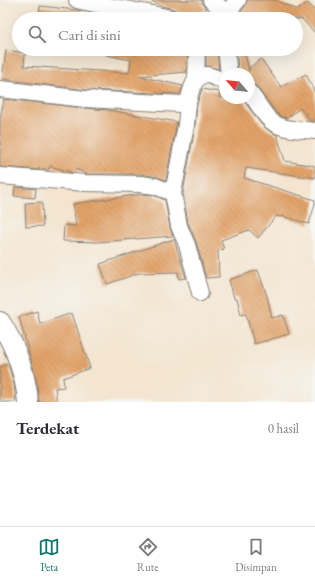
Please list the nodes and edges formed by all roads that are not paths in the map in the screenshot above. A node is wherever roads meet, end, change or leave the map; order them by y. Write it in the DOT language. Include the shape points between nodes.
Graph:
graph roads {
  1 [pos="77,0"];
  2 [pos="211,0"];
  3 [pos="238,0"];
  4 [pos="146,6"];
  5 [pos="159,12"];
  6 [pos="222,12"];
  7 [pos="229,12"];
  8 [pos="197,56"];
  9 [pos="227,56"];
  10 [pos="228,68"];
  11 [pos="196,80"];
  12 [pos="219,80"];
  13 [pos="0,91"];
  14 [pos="255,100"];
  15 [pos="188,104"];
  16 [pos="315,131"];
  17 [pos="0,176"];
  18 [pos="173,193"];
  19 [pos="200,293"];
  20 [pos="0,322"];
  21 [pos="28,402"];
  1 -- 4 [label="street" via="98,5"];
  2 -- 6 [label="street"];
  3 -- 7 [label="street"];
  4 -- 5 [label="street"];
  8 -- 11 [label="street"];
  9 -- 10 [label="street"];
  11 -- 12 [label="street" via="207,75"];
  11 -- 15 [label="street"];
  13 -- 15 [label="street" via="85,99"];
  14 -- 16 [label="street" via="268,118 276,124 284,128"];
  15 -- 18 [label="street"];
  17 -- 18 [label="street" via="85,183 142,184"];
  18 -- 19 [label="street" via="179,226"];
  20 -- 21 [label="street" via="18,360"];
}
